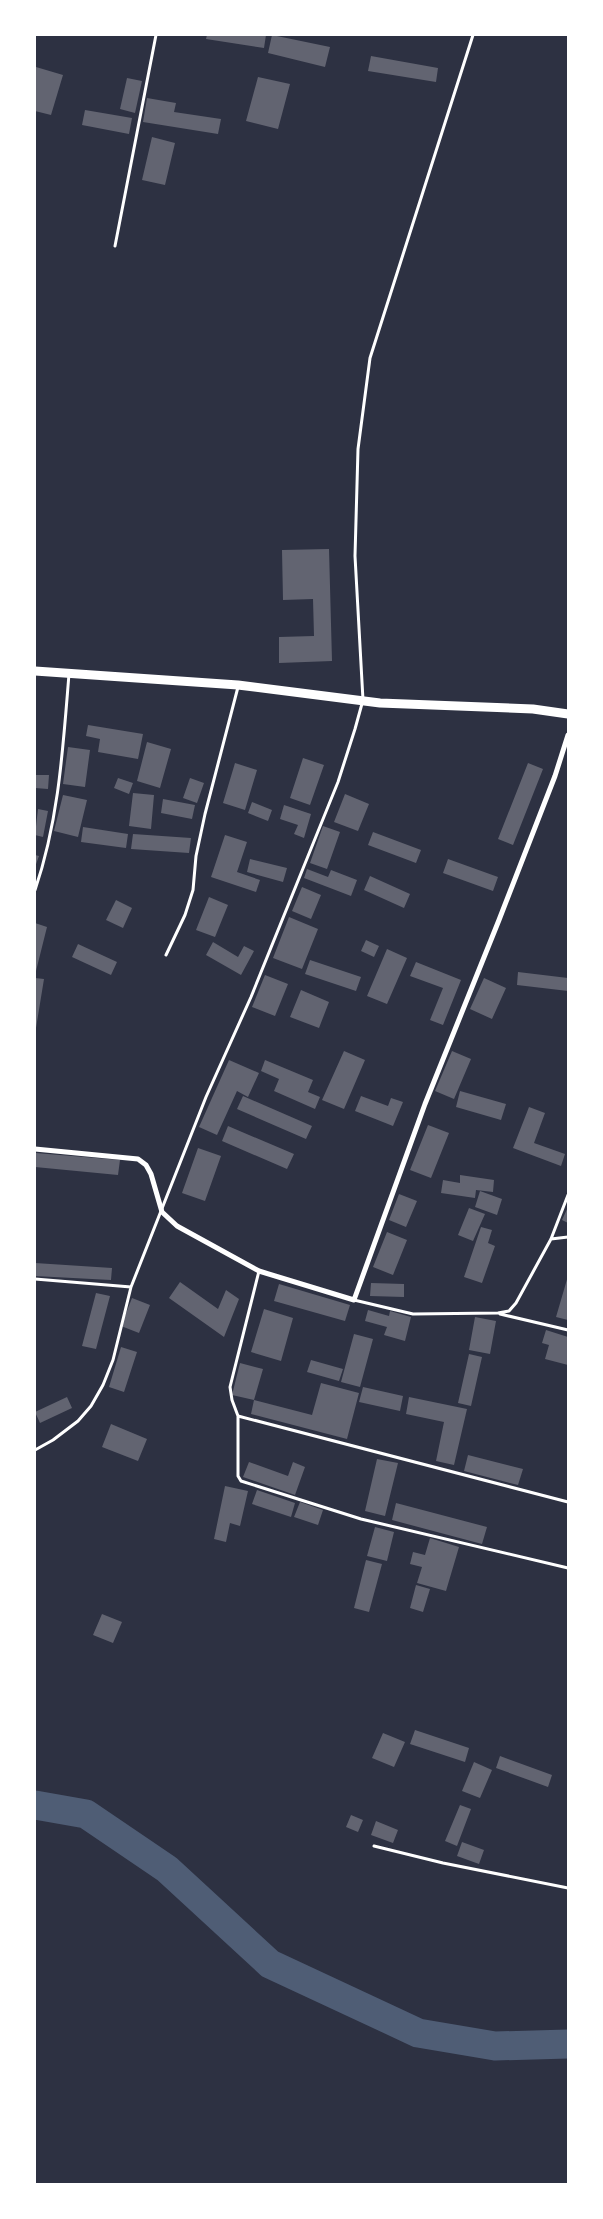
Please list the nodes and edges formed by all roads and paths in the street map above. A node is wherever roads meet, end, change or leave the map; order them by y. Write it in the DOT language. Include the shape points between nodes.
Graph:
graph roads {
  1 [pos="156,35"];
  2 [pos="472,35"];
  3 [pos="115,246"];
  4 [pos="35,671"];
  5 [pos="69,674"];
  6 [pos="238,685"];
  7 [pos="363,700"];
  8 [pos="568,714"];
  9 [pos="568,737"];
  10 [pos="35,890"];
  11 [pos="166,955"];
  12 [pos="35,1149"];
  13 [pos="568,1195"];
  14 [pos="162,1212"];
  15 [pos="568,1238"];
  16 [pos="551,1239"];
  17 [pos="260,1271"];
  18 [pos="35,1279"];
  19 [pos="131,1287"];
  20 [pos="354,1300"];
  21 [pos="498,1313"];
  22 [pos="568,1330"];
  23 [pos="238,1416"];
  24 [pos="35,1450"];
  25 [pos="568,1502"];
  26 [pos="568,1568"];
  27 [pos="374,1846"];
  28 [pos="568,1888"];
  1 -- 3 [label="lane"];
  2 -- 7 [label="lane" via="370,358 358,449 355,556"];
  4 -- 5 [label="street"];
  5 -- 6 [label="street"];
  5 -- 10 [label="lane" via="54,821"];
  6 -- 7 [label="street"];
  6 -- 11 [label="lane" via="205,814 193,890"];
  7 -- 8 [label="street" via="533,709"];
  7 -- 14 [label="lane" via="338,782 251,997 206,1097"];
  9 -- 20 [label="street" via="425,1104"];
  12 -- 14 [label="street" via="138,1159 152,1174"];
  13 -- 16 [label="lane"];
  14 -- 17 [label="street" via="177,1226"];
  14 -- 19 [label="lane"];
  15 -- 16 [label="lane"];
  16 -- 21 [label="lane" via="516,1303 509,1311"];
  17 -- 20 [label="street"];
  17 -- 23 [label="lane" via="230,1387"];
  18 -- 19 [label="lane"];
  19 -- 24 [label="lane" via="113,1360 91,1406 71,1426"];
  20 -- 21 [label="lane" via="413,1314"];
  21 -- 22 [label="lane"];
  23 -- 25 [label="lane"];
  23 -- 26 [label="lane" via="238,1476 241,1481 361,1519"];
  27 -- 28 [label="lane"];
}
